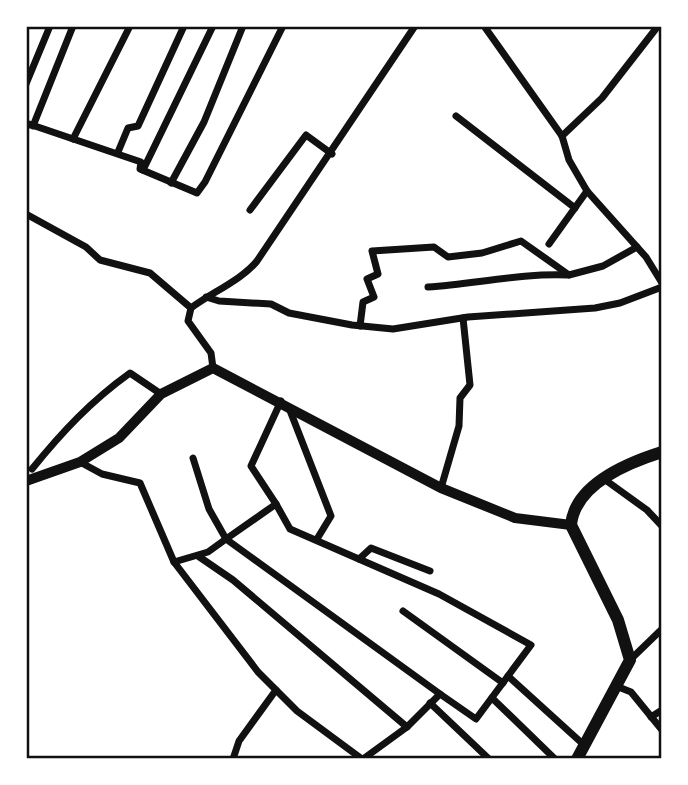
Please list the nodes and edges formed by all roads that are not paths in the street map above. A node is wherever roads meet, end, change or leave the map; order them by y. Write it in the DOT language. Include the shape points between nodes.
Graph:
graph roads {
  1 [pos="50,26"];
  2 [pos="73,26"];
  3 [pos="130,26"];
  4 [pos="184,26"];
  5 [pos="213,26"];
  6 [pos="243,26"];
  7 [pos="283,26"];
  8 [pos="415,26"];
  9 [pos="484,26"];
  10 [pos="657,26"];
  11 [pos="26,84"];
  12 [pos="456,116"];
  13 [pos="30,126"];
  14 [pos="562,136"];
  15 [pos="73,139"];
  16 [pos="118,152"];
  17 [pos="332,154"];
  18 [pos="143,170"];
  19 [pos="171,183"];
  20 [pos="587,191"];
  21 [pos="575,208"];
  22 [pos="250,210"];
  23 [pos="26,214"];
  24 [pos="550,244"];
  25 [pos="637,247"];
  26 [pos="569,275"];
  27 [pos="662,285"];
  28 [pos="428,287"];
  29 [pos="206,297"];
  30 [pos="191,308"];
  31 [pos="463,318"];
  32 [pos="359,326"];
  33 [pos="213,368"];
  34 [pos="161,394"];
  35 [pos="285,403"];
  36 [pos="662,452"];
  37 [pos="193,458"];
  38 [pos="26,461"];
  39 [pos="80,462"];
  40 [pos="35,473"];
  41 [pos="604,479"];
  42 [pos="26,481"];
  43 [pos="441,488"];
  44 [pos="276,504"];
  45 [pos="571,525"];
  46 [pos="662,526"];
  47 [pos="226,539"];
  48 [pos="317,539"];
  49 [pos="198,556"];
  50 [pos="359,559"];
  51 [pos="174,562"];
  52 [pos="430,571"];
  53 [pos="403,611"];
  54 [pos="662,629"];
  55 [pos="630,660"];
  56 [pos="508,676"];
  57 [pos="503,683"];
  58 [pos="616,686"];
  59 [pos="276,690"];
  60 [pos="440,694"];
  61 [pos="492,698"];
  62 [pos="430,703"];
  63 [pos="662,710"];
  64 [pos="651,717"];
  65 [pos="407,727"];
  66 [pos="662,730"];
  67 [pos="584,745"];
  68 [pos="233,759"];
  69 [pos="363,759"];
  70 [pos="489,759"];
  71 [pos="555,759"];
  72 [pos="577,759"];
  1 -- 11 [label="street"];
  2 -- 13 [label="street"];
  3 -- 15 [label="street"];
  4 -- 16 [label="street" via="138,126 128,128"];
  5 -- 18 [label="street"];
  6 -- 19 [label="street" via="204,122"];
  7 -- 19 [label="street" via="205,182 197,193"];
  8 -- 17 [label="street"];
  9 -- 14 [label="street"];
  10 -- 14 [label="street" via="602,98"];
  12 -- 21 [label="street"];
  13 -- 15 [label="street"];
  14 -- 20 [label="street" via="569,160"];
  15 -- 16 [label="street"];
  16 -- 18 [label="street" via="141,162"];
  17 -- 22 [label="street" via="306,135"];
  17 -- 29 [label="street" via="249,270"];
  18 -- 19 [label="street"];
  20 -- 21 [label="street"];
  20 -- 25 [label="street"];
  21 -- 24 [label="street"];
  23 -- 30 [label="street" via="86,247 100,260 150,273"];
  25 -- 26 [label="street" via="603,266"];
  25 -- 27 [label="street"];
  26 -- 28 [label="street" via="515,275 476,284"];
  26 -- 32 [label="street" via="521,241 448,257 434,247 372,251 378,275 367,279 374,297 363,302"];
  27 -- 31 [label="street" via="595,308"];
  29 -- 30 [label="street"];
  29 -- 32 [label="street" via="271,304 289,313"];
  30 -- 33 [label="street" via="188,321 211,353"];
  31 -- 32 [label="street" via="393,329"];
  31 -- 43 [label="street" via="470,384 460,398 458,426"];
  33 -- 34 [label="main road"];
  33 -- 35 [label="main road"];
  34 -- 39 [label="main road" via="119,438"];
  34 -- 40 [label="street" via="130,373 68,425"];
  35 -- 43 [label="main road"];
  35 -- 44 [label="street" via="251,466"];
  35 -- 48 [label="street" via="331,516"];
  36 -- 41 [label="main road"];
  37 -- 47 [label="street" via="209,509"];
  38 -- 40 [label="street"];
  39 -- 40 [label="main road"];
  39 -- 51 [label="street" via="102,474 140,483"];
  40 -- 42 [label="main road"];
  41 -- 45 [label="main road" via="591,486 572,515"];
  41 -- 46 [label="street"];
  43 -- 45 [label="main road" via="515,518"];
  44 -- 47 [label="street"];
  44 -- 48 [label="street" via="290,529"];
  45 -- 55 [label="main road" via="618,620"];
  47 -- 49 [label="street"];
  47 -- 60 [label="street"];
  48 -- 50 [label="street"];
  49 -- 51 [label="street"];
  49 -- 65 [label="street" via="233,580"];
  50 -- 52 [label="street" via="371,548"];
  50 -- 56 [label="street" via="439,594 531,645"];
  51 -- 59 [label="street"];
  53 -- 57 [label="street"];
  54 -- 55 [label="street"];
  55 -- 58 [label="main road"];
  56 -- 57 [label="street"];
  56 -- 67 [label="street"];
  57 -- 61 [label="street"];
  58 -- 64 [label="street" via="631,692"];
  58 -- 67 [label="main road"];
  59 -- 68 [label="street" via="239,741"];
  59 -- 69 [label="street"];
  60 -- 61 [label="street" via="476,719"];
  60 -- 62 [label="street"];
  61 -- 71 [label="street"];
  62 -- 65 [label="street"];
  62 -- 70 [label="street"];
  63 -- 64 [label="street"];
  64 -- 66 [label="street"];
  65 -- 69 [label="street"];
  67 -- 72 [label="main road"];
}
